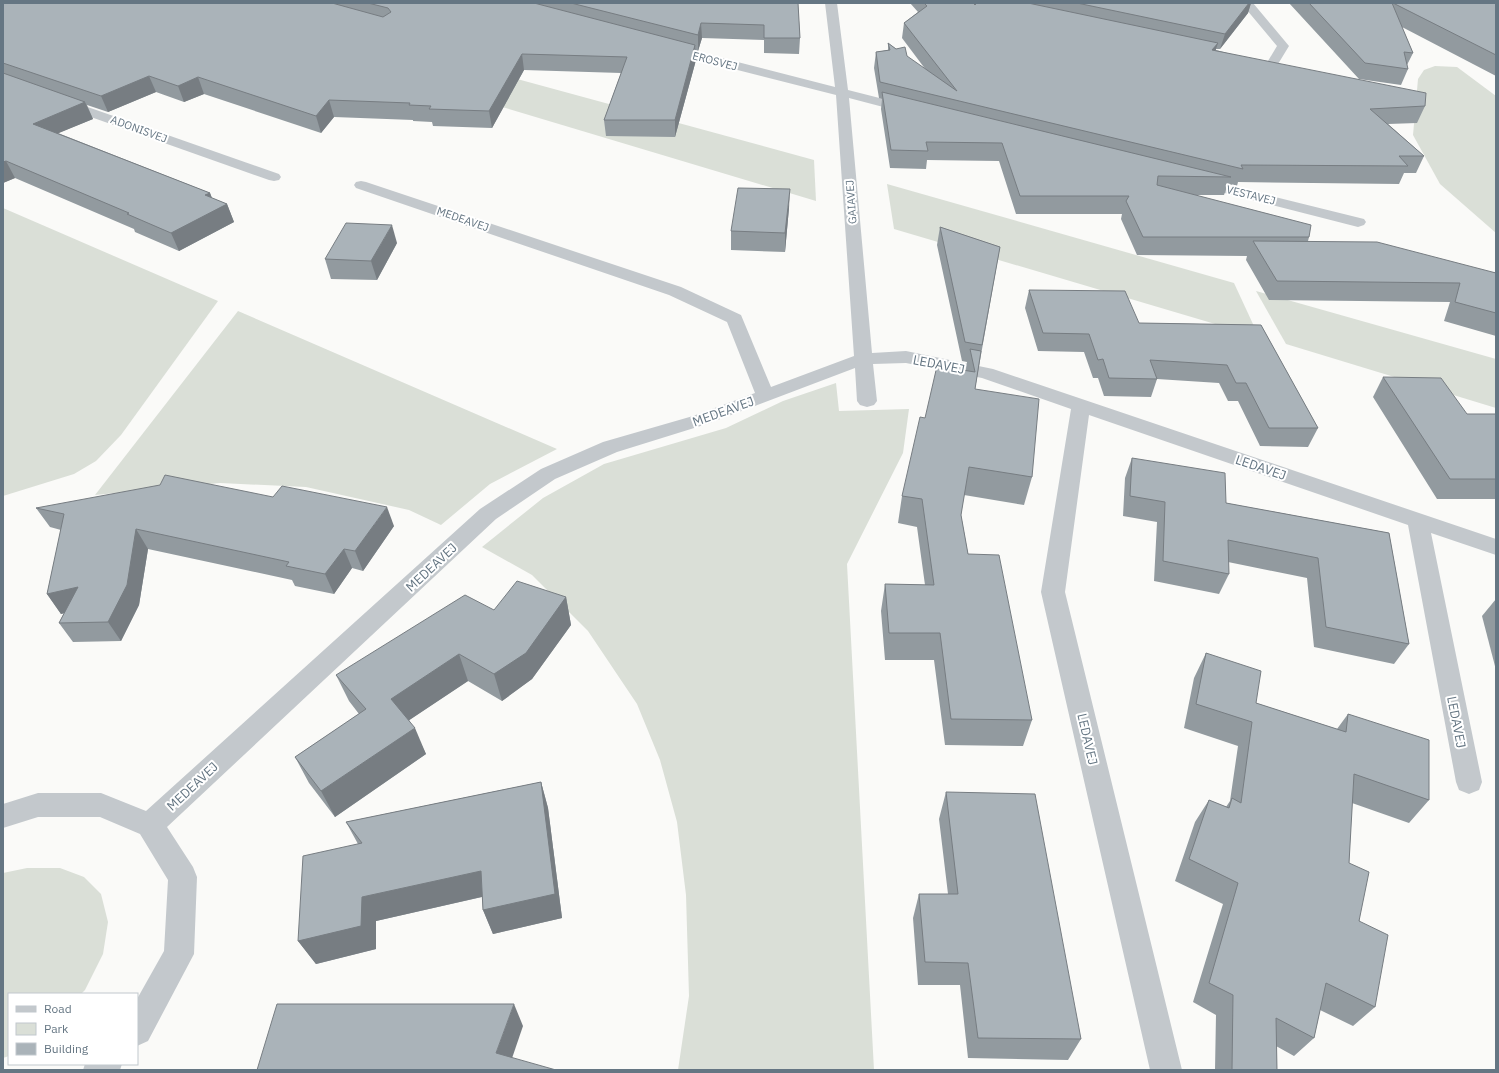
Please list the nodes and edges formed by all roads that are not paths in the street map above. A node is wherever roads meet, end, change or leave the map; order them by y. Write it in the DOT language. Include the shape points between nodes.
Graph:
graph roads {
  1 [pos="831,3"];
  2 [pos="1247,3"];
  3 [pos="658,45"];
  4 [pos="1256,63"];
  5 [pos="1271,66"];
  6 [pos="1286,69"];
  7 [pos="842,94"];
  8 [pos="48,97"];
  9 [pos="924,114"];
  10 [pos="274,177"];
  11 [pos="1185,179"];
  12 [pos="361,185"];
  13 [pos="1358,222"];
  14 [pos="863,359"];
  15 [pos="765,395"];
  16 [pos="867,401"];
  17 [pos="1081,406"];
  18 [pos="1418,520"];
  19 [pos="1496,547"];
  20 [pos="1469,782"];
  21 [pos="3,816"];
  22 [pos="150,825"];
  23 [pos="138,1028"];
  24 [pos="1166,1070"];
  1 -- 7 [label="street, GAIAVEJ"];
  2 -- 5 [label="street" via="1282,46"];
  3 -- 7 [label="street, EROSVEJ"];
  4 -- 5 [label="street"];
  5 -- 6 [label="street"];
  7 -- 9 [label="street"];
  7 -- 14 [label="street, GAIAVEJ"];
  8 -- 10 [label="street, ADONISVEJ"];
  11 -- 13 [label="street, VESTAVEJ"];
  12 -- 15 [label="street, MEDEAVEJ" via="676,291 735,320"];
  14 -- 15 [label="street, MEDEAVEJ"];
  14 -- 16 [label="street, GAIAVEJ"];
  14 -- 17 [label="street, LEDAVEJ" via="906,358 986,373"];
  15 -- 22 [label="street, MEDEAVEJ" via="700,420 610,447 548,474 488,514"];
  17 -- 18 [label="street, LEDAVEJ"];
  17 -- 24 [label="street, LEDAVEJ" via="1053,592"];
  18 -- 19 [label="street, LEDAVEJ"];
  18 -- 20 [label="street, LEDAVEJ"];
  21 -- 22 [label="street" via="38,805 101,805"];
  22 -- 23 [label="street" via="183,877 180,938 179,954"];
}
